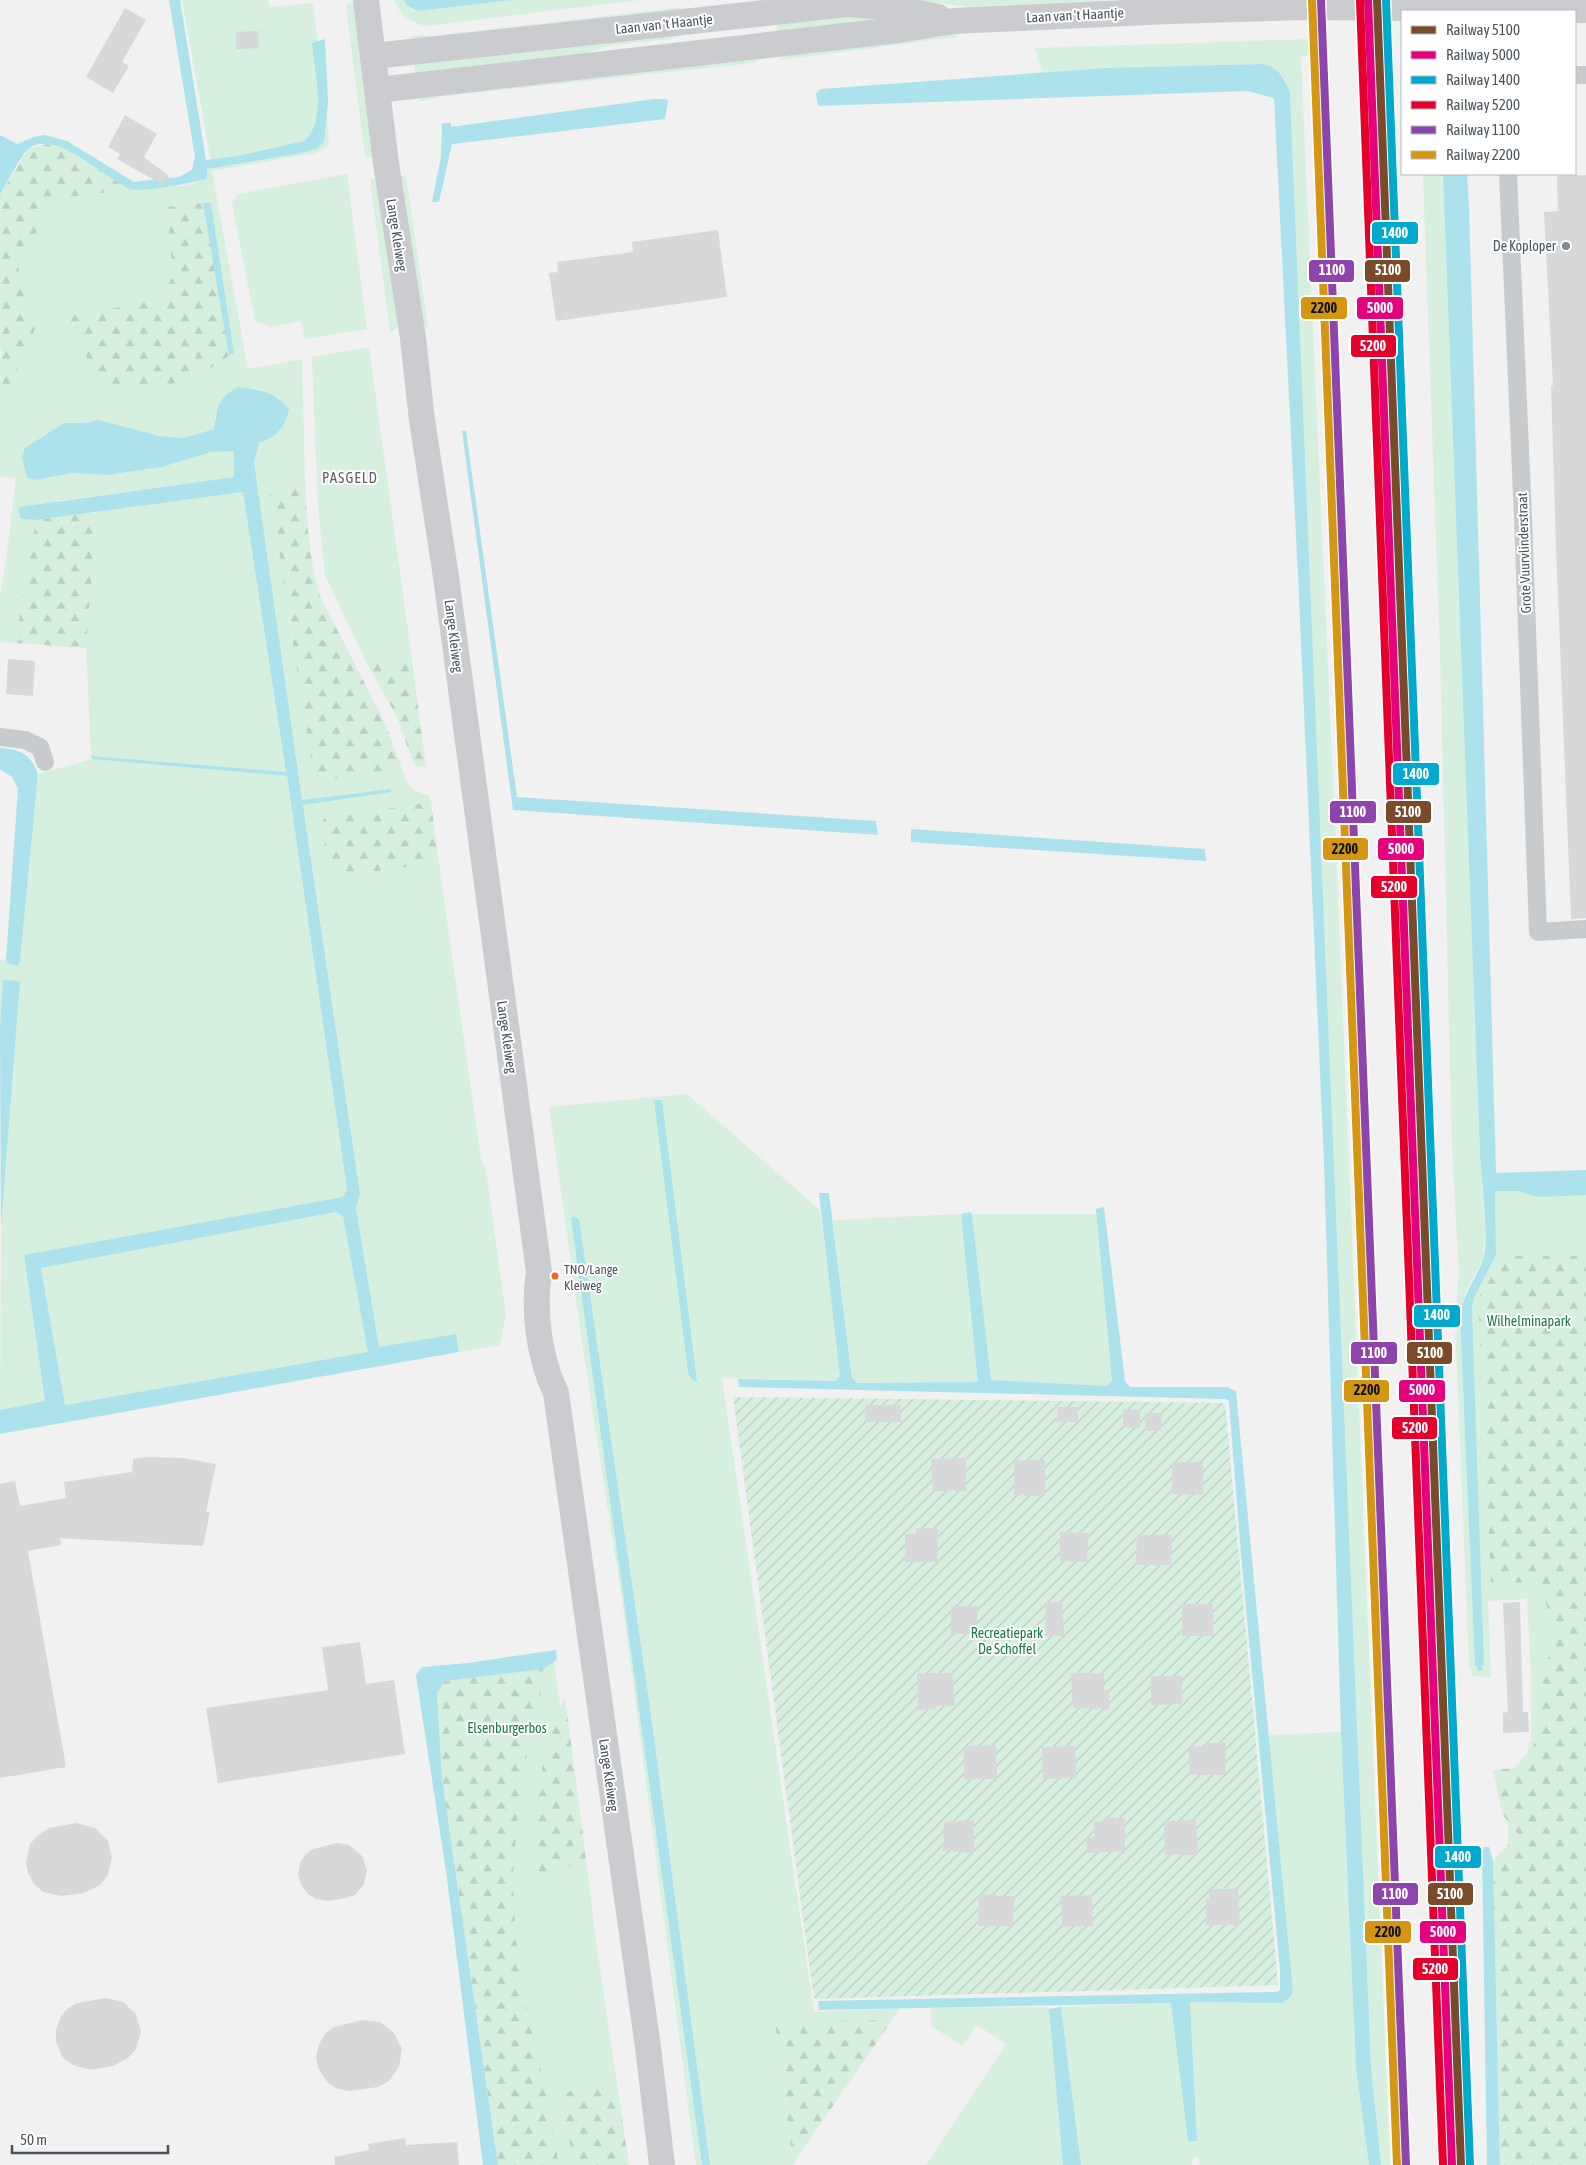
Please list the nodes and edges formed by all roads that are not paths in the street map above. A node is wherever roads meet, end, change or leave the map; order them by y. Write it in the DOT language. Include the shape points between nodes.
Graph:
graph roads {
  1 [pos="366,0"];
  2 [pos="1586,10"];
  3 [pos="954,21"];
  4 [pos="374,56"];
  5 [pos="378,90"];
  6 [pos="1508,175"];
  7 [pos="0,737"];
  8 [pos="45,762"];
  9 [pos="1586,929"];
  10 [pos="663,2162"];
  1 -- 4 [label="street, Lange Kleiweg"];
  2 -- 3 [label="street, Laan van 't Haantje" via="1308,7"];
  3 -- 4 [label="street, Laan van 't Haantje" via="890,7 847,4"];
  3 -- 5 [label="street, Laan van 't Haantje"];
  4 -- 5 [label="street, Lange Kleiweg"];
  5 -- 10 [label="street, Lange Kleiweg" via="539,1272 549,1293 562,1378 556,1393"];
  6 -- 9 [label="street, Grote Vuurvlinderstraat" via="1538,932"];
  7 -- 8 [label="street" via="25,740 40,747"];
}
